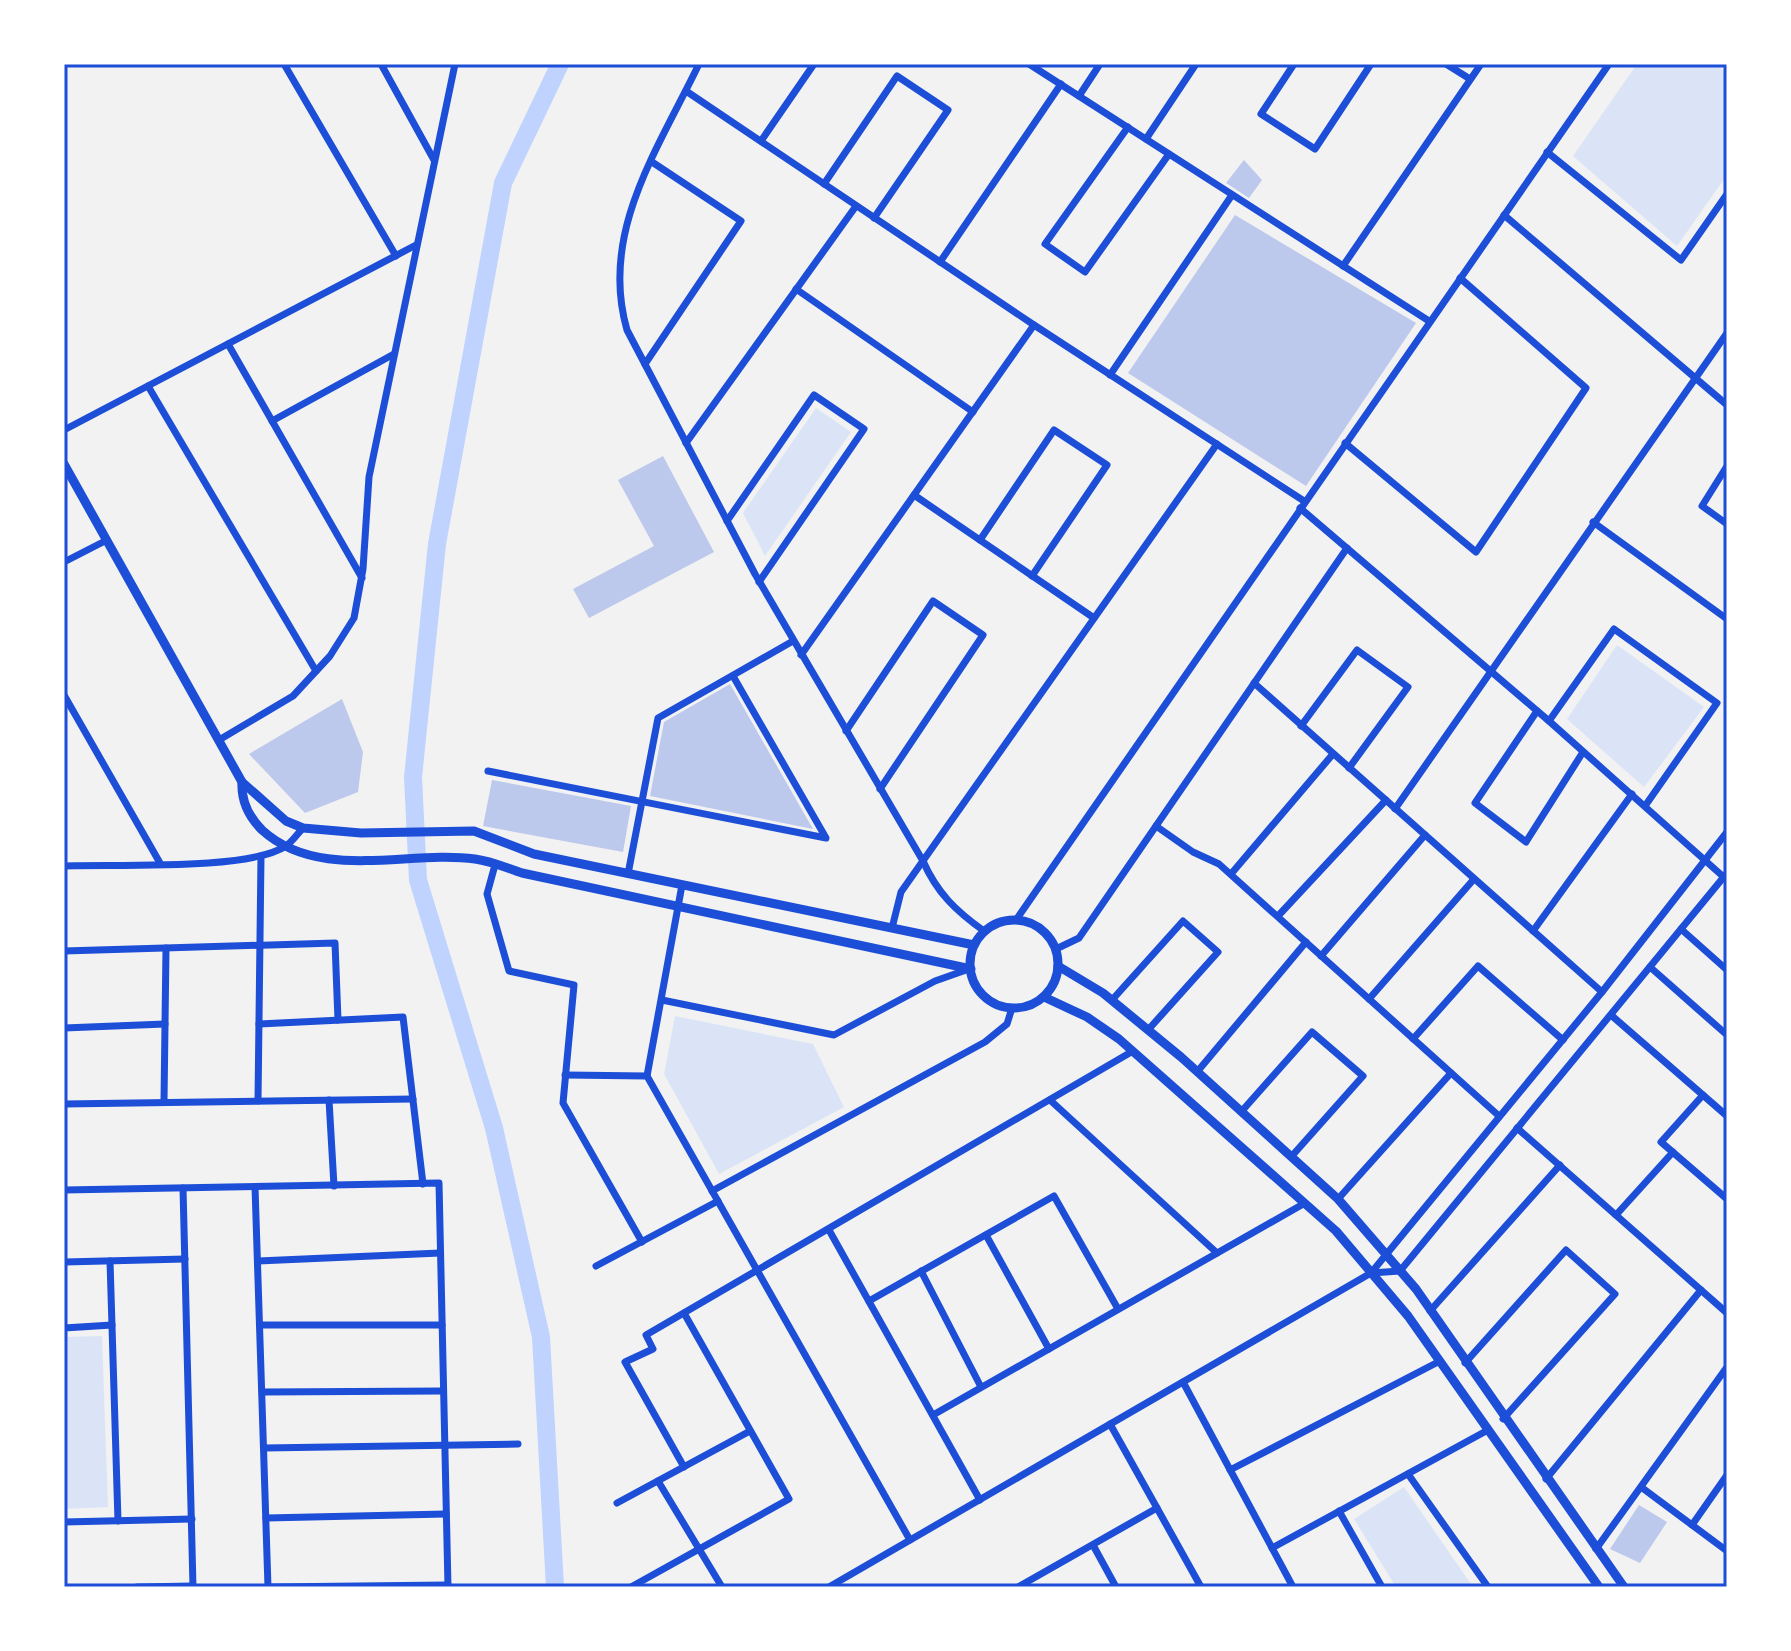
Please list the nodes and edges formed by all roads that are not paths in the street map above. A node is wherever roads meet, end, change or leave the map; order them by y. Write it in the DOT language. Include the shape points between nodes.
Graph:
graph roads {
  1 [pos="284,64"];
  2 [pos="381,64"];
  3 [pos="455,64"];
  4 [pos="699,64"];
  5 [pos="814,64"];
  6 [pos="1029,64"];
  7 [pos="1100,64"];
  8 [pos="1196,64"];
  9 [pos="1294,64"];
  10 [pos="1371,64"];
  11 [pos="1446,64"];
  12 [pos="1481,64"];
  13 [pos="1609,64"];
  14 [pos="1470,79"];
  15 [pos="1061,84"];
  16 [pos="686,91"];
  17 [pos="1079,96"];
  18 [pos="1128,127"];
  19 [pos="1146,139"];
  20 [pos="761,141"];
  21 [pos="1547,152"];
  22 [pos="1169,154"];
  23 [pos="434,160"];
  24 [pos="652,162"];
  25 [pos="824,184"];
  26 [pos="1727,194"];
  27 [pos="1232,195"];
  28 [pos="856,206"];
  29 [pos="1504,215"];
  30 [pos="874,218"];
  31 [pos="416,245"];
  32 [pos="396,256"];
  33 [pos="940,262"];
  34 [pos="1343,266"];
  35 [pos="1460,278"];
  36 [pos="796,289"];
  37 [pos="1429,321"];
  38 [pos="1034,325"];
  39 [pos="1727,333"];
  40 [pos="228,344"];
  41 [pos="394,354"];
  42 [pos="645,364"];
  43 [pos="1110,375"];
  44 [pos="1694,378"];
  45 [pos="148,386"];
  46 [pos="1727,405"];
  47 [pos="973,412"];
  48 [pos="272,421"];
  49 [pos="64,430"];
  50 [pos="686,443"];
  51 [pos="1345,443"];
  52 [pos="1217,444"];
  53 [pos="64,464"];
  54 [pos="1727,466"];
  55 [pos="914,495"];
  56 [pos="1302,505"];
  57 [pos="727,521"];
  58 [pos="1593,522"];
  59 [pos="1727,524"];
  60 [pos="107,540"];
  61 [pos="980,540"];
  62 [pos="1347,548"];
  63 [pos="64,562"];
  64 [pos="1032,576"];
  65 [pos="362,578"];
  66 [pos="759,582"];
  67 [pos="1094,618"];
  68 [pos="1727,619"];
  69 [pos="793,641"];
  70 [pos="801,655"];
  71 [pos="1489,670"];
  72 [pos="316,671"];
  73 [pos="733,676"];
  74 [pos="1254,683"];
  75 [pos="64,695"];
  76 [pos="1537,711"];
  77 [pos="1549,721"];
  78 [pos="1301,726"];
  79 [pos="846,731"];
  80 [pos="219,740"];
  81 [pos="1583,752"];
  82 [pos="1333,754"];
  83 [pos="1349,768"];
  84 [pos="488,771"];
  85 [pos="242,782"];
  86 [pos="880,789"];
  87 [pos="1632,794"];
  88 [pos="643,799"];
  89 [pos="1386,800"];
  90 [pos="1645,806"];
  91 [pos="1395,809"];
  92 [pos="1156,826"];
  93 [pos="303,828"];
  94 [pos="1727,832"];
  95 [pos="1425,835"];
  96 [pos="286,846"];
  97 [pos="261,856"];
  98 [pos="1705,860"];
  99 [pos="923,861"];
  100 [pos="160,863"];
  101 [pos="495,865"];
  102 [pos="64,866"];
  103 [pos="628,874"];
  104 [pos="1231,874"];
  105 [pos="1726,877"];
  106 [pos="1474,879"];
  107 [pos="682,885"];
  108 [pos="680,906"];
  109 [pos="1278,916"];
  110 [pos="1016,920"];
  111 [pos="892,928"];
  112 [pos="1681,929"];
  113 [pos="984,931"];
  114 [pos="1533,931"];
  115 [pos="1306,942"];
  116 [pos="260,945"];
  117 [pos="974,945"];
  118 [pos="166,948"];
  119 [pos="1056,949"];
  120 [pos="64,951"];
  121 [pos="1321,956"];
  122 [pos="1058,966"];
  123 [pos="1650,967"];
  124 [pos="971,969"];
  125 [pos="1727,970"];
  126 [pos="1602,992"];
  127 [pos="1044,997"];
  128 [pos="1369,999"];
  129 [pos="662,1000"];
  130 [pos="1112,1000"];
  131 [pos="1012,1008"];
  132 [pos="1611,1015"];
  133 [pos="338,1020"];
  134 [pos="165,1024"];
  135 [pos="259,1024"];
  136 [pos="64,1028"];
  137 [pos="1148,1030"];
  138 [pos="1727,1035"];
  139 [pos="1413,1039"];
  140 [pos="1563,1040"];
  141 [pos="1133,1051"];
  142 [pos="1197,1072"];
  143 [pos="1451,1073"];
  144 [pos="565,1075"];
  145 [pos="647,1076"];
  146 [pos="1703,1095"];
  147 [pos="413,1099"];
  148 [pos="329,1100"];
  149 [pos="1050,1100"];
  150 [pos="258,1101"];
  151 [pos="164,1102"];
  152 [pos="64,1104"];
  153 [pos="1241,1112"];
  154 [pos="1499,1116"];
  155 [pos="1727,1116"];
  156 [pos="1517,1128"];
  157 [pos="1673,1152"];
  158 [pos="1291,1157"];
  159 [pos="1560,1165"];
  160 [pos="423,1184"];
  161 [pos="334,1186"];
  162 [pos="255,1187"];
  163 [pos="183,1188"];
  164 [pos="64,1190"];
  165 [pos="712,1191"];
  166 [pos="1338,1199"];
  167 [pos="1727,1199"];
  168 [pos="718,1201"];
  169 [pos="1305,1203"];
  170 [pos="1616,1215"];
  171 [pos="829,1230"];
  172 [pos="986,1235"];
  173 [pos="642,1242"];
  174 [pos="440,1253"];
  175 [pos="1217,1253"];
  176 [pos="1384,1253"];
  177 [pos="185,1259"];
  178 [pos="110,1261"];
  179 [pos="258,1261"];
  180 [pos="64,1262"];
  181 [pos="596,1266"];
  182 [pos="758,1271"];
  183 [pos="921,1271"];
  184 [pos="1400,1271"];
  185 [pos="1371,1273"];
  186 [pos="1701,1290"];
  187 [pos="869,1301"];
  188 [pos="1118,1309"];
  189 [pos="1430,1311"];
  190 [pos="684,1313"];
  191 [pos="1727,1313"];
  192 [pos="112,1325"];
  193 [pos="260,1325"];
  194 [pos="442,1325"];
  195 [pos="64,1328"];
  196 [pos="1049,1349"];
  197 [pos="1440,1361"];
  198 [pos="1465,1363"];
  199 [pos="1727,1367"];
  200 [pos="1183,1382"];
  201 [pos="981,1387"];
  202 [pos="443,1391"];
  203 [pos="262,1392"];
  204 [pos="933,1415"];
  205 [pos="1503,1419"];
  206 [pos="1110,1424"];
  207 [pos="1488,1430"];
  208 [pos="750,1431"];
  209 [pos="518,1444"];
  210 [pos="444,1445"];
  211 [pos="264,1448"];
  212 [pos="684,1467"];
  213 [pos="1230,1470"];
  214 [pos="1408,1474"];
  215 [pos="1727,1475"];
  216 [pos="1546,1479"];
  217 [pos="658,1481"];
  218 [pos="1641,1487"];
  219 [pos="980,1500"];
  220 [pos="617,1503"];
  221 [pos="1157,1508"];
  222 [pos="1339,1511"];
  223 [pos="446,1514"];
  224 [pos="266,1518"];
  225 [pos="192,1519"];
  226 [pos="118,1521"];
  227 [pos="64,1522"];
  228 [pos="1692,1525"];
  229 [pos="910,1540"];
  230 [pos="1093,1545"];
  231 [pos="1272,1548"];
  232 [pos="1726,1548"];
  233 [pos="700,1549"];
  234 [pos="1596,1549"];
  235 [pos="193,1586"];
  236 [pos="448,1586"];
  237 [pos="832,1586"];
  238 [pos="137,1587"];
  239 [pos="268,1587"];
  240 [pos="631,1587"];
  241 [pos="722,1587"];
  242 [pos="1018,1587"];
  243 [pos="1116,1587"];
  244 [pos="1201,1587"];
  245 [pos="1293,1587"];
  246 [pos="1382,1587"];
  247 [pos="1488,1587"];
  248 [pos="1599,1587"];
  249 [pos="1624,1587"];
  1 -- 32 [label="street"];
  2 -- 23 [label="street"];
  3 -- 23 [label="street"];
  4 -- 16 [label="street"];
  5 -- 20 [label="street"];
  6 -- 15 [label="street"];
  7 -- 17 [label="street"];
  8 -- 19 [label="street"];
  9 -- 10 [label="street" via="1261,114 1315,149"];
  11 -- 14 [label="street"];
  12 -- 14 [label="street"];
  13 -- 21 [label="street"];
  14 -- 34 [label="street"];
  15 -- 17 [label="street"];
  15 -- 33 [label="street"];
  16 -- 20 [label="street"];
  16 -- 24 [label="street"];
  17 -- 18 [label="street"];
  18 -- 19 [label="street"];
  18 -- 22 [label="street" via="1045,244 1085,272"];
  19 -- 22 [label="street"];
  20 -- 25 [label="street"];
  21 -- 26 [label="street" via="1681,260"];
  21 -- 29 [label="street"];
  22 -- 27 [label="street"];
  23 -- 31 [label="street"];
  24 -- 42 [label="street" via="625,223 618,263 618,300"];
  24 -- 42 [label="street" via="741,221"];
  25 -- 28 [label="street"];
  25 -- 30 [label="street" via="897,76 948,110"];
  27 -- 34 [label="street"];
  27 -- 43 [label="street"];
  28 -- 30 [label="street"];
  28 -- 36 [label="street"];
  29 -- 35 [label="street"];
  29 -- 44 [label="street"];
  30 -- 33 [label="street"];
  31 -- 32 [label="street"];
  31 -- 41 [label="street"];
  32 -- 40 [label="street"];
  33 -- 38 [label="street"];
  34 -- 37 [label="street"];
  35 -- 37 [label="street"];
  35 -- 51 [label="street" via="1586,388 1476,552"];
  36 -- 47 [label="street"];
  36 -- 50 [label="street"];
  37 -- 51 [label="street"];
  38 -- 43 [label="street"];
  38 -- 47 [label="street"];
  39 -- 44 [label="street"];
  40 -- 45 [label="street"];
  40 -- 48 [label="street"];
  41 -- 48 [label="street"];
  41 -- 65 [label="street" via="369,477"];
  42 -- 50 [label="street"];
  43 -- 52 [label="street"];
  44 -- 46 [label="street"];
  44 -- 58 [label="street"];
  45 -- 49 [label="street"];
  45 -- 72 [label="street"];
  47 -- 55 [label="street"];
  48 -- 65 [label="street"];
  50 -- 57 [label="street"];
  51 -- 56 [label="street"];
  52 -- 56 [label="street"];
  52 -- 67 [label="street"];
  53 -- 60 [label="street"];
  54 -- 59 [label="street" via="1702,506"];
  55 -- 61 [label="street"];
  55 -- 70 [label="street"];
  56 -- 62 [label="street"];
  56 -- 110 [label="street"];
  57 -- 66 [label="street"];
  57 -- 66 [label="street" via="814,395 864,429"];
  58 -- 68 [label="street"];
  58 -- 71 [label="street"];
  60 -- 63 [label="street"];
  60 -- 80 [label="street"];
  61 -- 64 [label="street"];
  61 -- 64 [label="street" via="1054,430 1107,465"];
  62 -- 71 [label="street"];
  62 -- 74 [label="street"];
  64 -- 67 [label="street"];
  65 -- 72 [label="street" via="354,618"];
  66 -- 69 [label="street"];
  67 -- 99 [label="street"];
  69 -- 70 [label="street"];
  69 -- 73 [label="street"];
  70 -- 79 [label="street"];
  71 -- 76 [label="street"];
  71 -- 91 [label="street"];
  72 -- 80 [label="street" via="293,696"];
  73 -- 88 [label="street" via="658,718"];
  73 -- 88 [label="street" via="826,838"];
  74 -- 78 [label="street"];
  74 -- 92 [label="street"];
  75 -- 100 [label="street"];
  76 -- 77 [label="street"];
  76 -- 81 [label="street" via="1475,803 1526,842"];
  77 -- 81 [label="street"];
  77 -- 90 [label="street" via="1614,629 1717,703"];
  78 -- 82 [label="street"];
  78 -- 83 [label="street" via="1357,650 1408,687"];
  79 -- 86 [label="street"];
  79 -- 86 [label="street" via="933,601 983,635"];
  80 -- 85 [label="street"];
  81 -- 87 [label="street"];
  82 -- 83 [label="street"];
  82 -- 104 [label="street"];
  83 -- 89 [label="street"];
  84 -- 88 [label="street"];
  85 -- 93 [label="street" via="286,821"];
  85 -- 96 [label="street" via="241,795 251,819"];
  86 -- 99 [label="street"];
  87 -- 90 [label="street"];
  87 -- 114 [label="street"];
  88 -- 103 [label="street"];
  89 -- 91 [label="street"];
  89 -- 109 [label="street"];
  90 -- 98 [label="street"];
  91 -- 95 [label="street"];
  92 -- 104 [label="street"];
  92 -- 119 [label="street" via="1079,938"];
  93 -- 96 [label="street"];
  93 -- 103 [label="street" via="474,831 534,854"];
  94 -- 98 [label="street"];
  95 -- 106 [label="street"];
  95 -- 121 [label="street"];
  96 -- 97 [label="street"];
  96 -- 101 [label="street" via="304,855 476,859"];
  97 -- 100 [label="street"];
  97 -- 116 [label="street"];
  98 -- 105 [label="street"];
  98 -- 126 [label="street"];
  99 -- 111 [label="street" via="901,892"];
  99 -- 113 [label="street" via="935,888"];
  100 -- 102 [label="street"];
  101 -- 108 [label="street"];
  101 -- 144 [label="street" via="487,894 509,971 574,985"];
  103 -- 107 [label="street"];
  104 -- 109 [label="street"];
  105 -- 112 [label="street"];
  106 -- 114 [label="street"];
  106 -- 128 [label="street"];
  107 -- 108 [label="street"];
  107 -- 111 [label="street"];
  108 -- 124 [label="street"];
  108 -- 129 [label="street"];
  109 -- 115 [label="street"];
  110 -- 113 [label="street"];
  110 -- 119 [label="street" via="1047,934"];
  111 -- 117 [label="street"];
  112 -- 123 [label="street"];
  112 -- 125 [label="street"];
  113 -- 117 [label="street"];
  114 -- 126 [label="street"];
  115 -- 121 [label="street"];
  115 -- 142 [label="street"];
  116 -- 118 [label="street"];
  116 -- 133 [label="street" via="335,943"];
  116 -- 135 [label="street"];
  117 -- 124 [label="street"];
  118 -- 120 [label="street"];
  118 -- 134 [label="street"];
  119 -- 122 [label="street"];
  121 -- 128 [label="street"];
  122 -- 127 [label="street"];
  122 -- 130 [label="street"];
  123 -- 132 [label="street"];
  123 -- 138 [label="street"];
  124 -- 129 [label="street" via="935,981 834,1035"];
  124 -- 131 [label="street" via="981,994"];
  126 -- 140 [label="street"];
  127 -- 131 [label="street"];
  127 -- 141 [label="street" via="1087,1017"];
  128 -- 139 [label="street"];
  129 -- 145 [label="street"];
  130 -- 137 [label="street"];
  130 -- 137 [label="street" via="1183,921 1218,952"];
  131 -- 165 [label="street" via="1007,1024 985,1042"];
  132 -- 146 [label="street"];
  132 -- 156 [label="street"];
  133 -- 135 [label="street"];
  133 -- 147 [label="street" via="403,1017"];
  134 -- 136 [label="street"];
  134 -- 151 [label="street"];
  135 -- 150 [label="street"];
  137 -- 142 [label="street"];
  139 -- 140 [label="street" via="1478,966"];
  139 -- 143 [label="street"];
  140 -- 154 [label="street"];
  141 -- 149 [label="street"];
  141 -- 169 [label="street"];
  142 -- 153 [label="street"];
  143 -- 154 [label="street"];
  143 -- 166 [label="street"];
  144 -- 145 [label="street"];
  144 -- 173 [label="street" via="563,1103"];
  145 -- 165 [label="street"];
  146 -- 155 [label="street"];
  146 -- 157 [label="street" via="1661,1142"];
  147 -- 148 [label="street"];
  147 -- 160 [label="street"];
  148 -- 150 [label="street"];
  148 -- 161 [label="street"];
  149 -- 171 [label="street"];
  149 -- 175 [label="street"];
  150 -- 151 [label="street"];
  151 -- 152 [label="street"];
  153 -- 158 [label="street"];
  153 -- 158 [label="street" via="1312,1032 1363,1076"];
  154 -- 176 [label="street"];
  156 -- 159 [label="street"];
  156 -- 184 [label="street"];
  157 -- 167 [label="street"];
  157 -- 170 [label="street"];
  158 -- 166 [label="street"];
  159 -- 170 [label="street"];
  159 -- 189 [label="street"];
  160 -- 161 [label="street"];
  160 -- 174 [label="street" via="439,1183"];
  161 -- 162 [label="street"];
  162 -- 163 [label="street"];
  162 -- 179 [label="street"];
  163 -- 164 [label="street"];
  163 -- 177 [label="street"];
  165 -- 168 [label="street"];
  166 -- 176 [label="street"];
  168 -- 173 [label="street"];
  168 -- 182 [label="street"];
  169 -- 175 [label="street"];
  169 -- 185 [label="street"];
  170 -- 186 [label="street"];
  171 -- 182 [label="street"];
  171 -- 187 [label="street"];
  172 -- 183 [label="street"];
  172 -- 188 [label="street" via="1054,1196"];
  172 -- 196 [label="street"];
  173 -- 181 [label="street"];
  174 -- 179 [label="street"];
  174 -- 194 [label="street"];
  175 -- 188 [label="street"];
  176 -- 184 [label="street"];
  176 -- 185 [label="street"];
  177 -- 178 [label="street"];
  177 -- 225 [label="street"];
  178 -- 180 [label="street"];
  178 -- 192 [label="street"];
  179 -- 193 [label="street"];
  182 -- 190 [label="street"];
  182 -- 229 [label="street"];
  183 -- 187 [label="street"];
  183 -- 201 [label="street"];
  184 -- 185 [label="street"];
  184 -- 189 [label="street"];
  185 -- 197 [label="street"];
  185 -- 200 [label="street"];
  186 -- 191 [label="street"];
  186 -- 216 [label="street"];
  187 -- 204 [label="street"];
  188 -- 196 [label="street"];
  189 -- 198 [label="street"];
  190 -- 208 [label="street"];
  190 -- 212 [label="street" via="646,1335 653,1349 625,1362"];
  192 -- 195 [label="street"];
  192 -- 226 [label="street"];
  193 -- 194 [label="street"];
  193 -- 203 [label="street"];
  194 -- 202 [label="street"];
  196 -- 201 [label="street"];
  197 -- 207 [label="street"];
  197 -- 213 [label="street"];
  198 -- 205 [label="street"];
  198 -- 205 [label="street" via="1566,1250 1615,1294"];
  199 -- 218 [label="street"];
  200 -- 206 [label="street"];
  200 -- 213 [label="street"];
  201 -- 204 [label="street"];
  202 -- 203 [label="street"];
  202 -- 210 [label="street"];
  203 -- 211 [label="street"];
  204 -- 219 [label="street"];
  205 -- 216 [label="street"];
  206 -- 219 [label="street"];
  206 -- 221 [label="street"];
  207 -- 214 [label="street"];
  207 -- 248 [label="street"];
  208 -- 212 [label="street"];
  208 -- 233 [label="street" via="789,1499"];
  209 -- 210 [label="street"];
  210 -- 211 [label="street"];
  210 -- 223 [label="street"];
  211 -- 224 [label="street"];
  212 -- 217 [label="street"];
  213 -- 231 [label="street"];
  214 -- 222 [label="street"];
  214 -- 247 [label="street"];
  215 -- 228 [label="street"];
  216 -- 234 [label="street"];
  217 -- 220 [label="street"];
  217 -- 233 [label="street"];
  218 -- 228 [label="street"];
  218 -- 234 [label="street"];
  219 -- 229 [label="street"];
  221 -- 230 [label="street"];
  221 -- 244 [label="street"];
  222 -- 231 [label="street"];
  222 -- 246 [label="street"];
  223 -- 224 [label="street"];
  223 -- 236 [label="street"];
  224 -- 239 [label="street"];
  225 -- 226 [label="street"];
  225 -- 235 [label="street"];
  226 -- 227 [label="street"];
  228 -- 232 [label="street"];
  229 -- 237 [label="street"];
  230 -- 242 [label="street"];
  230 -- 243 [label="street"];
  231 -- 245 [label="street"];
  233 -- 240 [label="street"];
  233 -- 241 [label="street"];
  234 -- 249 [label="street"];
  235 -- 238 [label="street"];
  236 -- 239 [label="street"];
}
